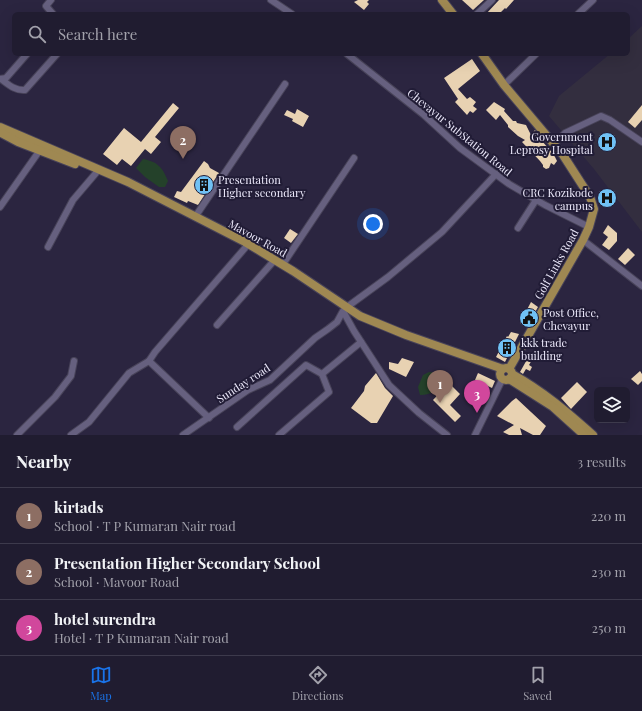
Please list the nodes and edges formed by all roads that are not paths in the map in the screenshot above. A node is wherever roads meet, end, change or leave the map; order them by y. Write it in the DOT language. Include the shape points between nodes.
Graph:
graph roads {
  1 [pos="51,0"];
  2 [pos="271,0"];
  3 [pos="442,0"];
  4 [pos="492,0"];
  5 [pos="593,0"];
  6 [pos="52,12"];
  7 [pos="289,12"];
  8 [pos="451,12"];
  9 [pos="479,12"];
  10 [pos="580,12"];
  11 [pos="25,56"];
  12 [pos="55,56"];
  13 [pos="350,56"];
  14 [pos="483,56"];
  15 [pos="534,56"];
  16 [pos="0,79"];
  17 [pos="285,84"];
  18 [pos="504,85"];
  19 [pos="0,128"];
  20 [pos="0,132"];
  21 [pos="642,142"];
  22 [pos="554,144"];
  23 [pos="40,150"];
  24 [pos="354,158"];
  25 [pos="96,173"];
  26 [pos="496,174"];
  27 [pos="536,200"];
  28 [pos="0,207"];
  29 [pos="195,217"];
  30 [pos="589,227"];
  31 [pos="518,228"];
  32 [pos="583,240"];
  33 [pos="48,247"];
  34 [pos="245,248"];
  35 [pos="272,263"];
  36 [pos="283,264"];
  37 [pos="642,286"];
  38 [pos="345,309"];
  39 [pos="217,325"];
  40 [pos="362,342"];
  41 [pos="74,361"];
  42 [pos="149,361"];
  43 [pos="322,374"];
  44 [pos="506,374"];
  45 [pos="209,418"];
  46 [pos="237,427"];
  47 [pos="17,435"];
  48 [pos="71,435"];
  49 [pos="183,435"];
  50 [pos="279,435"];
  51 [pos="446,435"];
  52 [pos="475,435"];
  53 [pos="584,435"];
  54 [pos="593,435"];
  1 -- 6 [label="street" via="46,6"];
  2 -- 7 [label="street"];
  3 -- 8 [label="main road"];
  4 -- 9 [label="street"];
  5 -- 10 [label="street"];
  11 -- 16 [label="street" via="6,78"];
  12 -- 16 [label="street" via="25,90 14,88"];
  13 -- 26 [label="street, Chevayur SubStation Road" via="424,114 460,148"];
  14 -- 18 [label="main road, Golf Links Road"];
  15 -- 18 [label="street"];
  17 -- 29 [label="street"];
  18 -- 22 [label="main road, Golf Links Road"];
  19 -- 29 [label="main road, Mavoor Road" via="128,182"];
  20 -- 23 [label="main road, Mavoor Road"];
  21 -- 22 [label="street" via="601,116 565,133"];
  22 -- 30 [label="main road, Golf Links Road" via="590,197 594,209"];
  23 -- 25 [label="main road, Mavoor Road"];
  23 -- 28 [label="street"];
  24 -- 36 [label="street"];
  25 -- 33 [label="street" via="74,200"];
  25 -- 34 [label="main road, Mavoor Road"];
  26 -- 27 [label="street, Chevayur SubStation Road"];
  26 -- 38 [label="street, Sunday road" via="442,232"];
  27 -- 30 [label="street, Chevayur SubStation Road"];
  27 -- 31 [label="street"];
  29 -- 36 [label="main road, Mavoor Road"];
  30 -- 32 [label="main road, Golf Links Road"];
  32 -- 37 [label="street"];
  32 -- 44 [label="main road, Golf Links Road"];
  34 -- 35 [label="main road, Mavoor Road"];
  34 -- 42 [label="street"];
  35 -- 38 [label="main road, Mavoor Road"];
  35 -- 39 [label="street"];
  36 -- 38 [label="main road, Mavoor Road"];
  38 -- 40 [label="street"];
  38 -- 44 [label="main road, Mavoor Road"];
  38 -- 45 [label="street, Sunday road" via="337,322 315,338 270,380 248,390"];
  40 -- 43 [label="street"];
  40 -- 51 [label="street" via="389,385"];
  41 -- 47 [label="street" via="71,376 50,402"];
  42 -- 45 [label="street"];
  42 -- 48 [label="street" via="129,372 89,422"];
  43 -- 46 [label="street" via="306,365"];
  43 -- 50 [label="street" via="329,392"];
  44 -- 52 [label="street"];
  44 -- 53 [label="main road" via="553,407"];
  44 -- 54 [label="main road" via="527,382 557,403"];
  45 -- 49 [label="street, Sunday road"];
}
